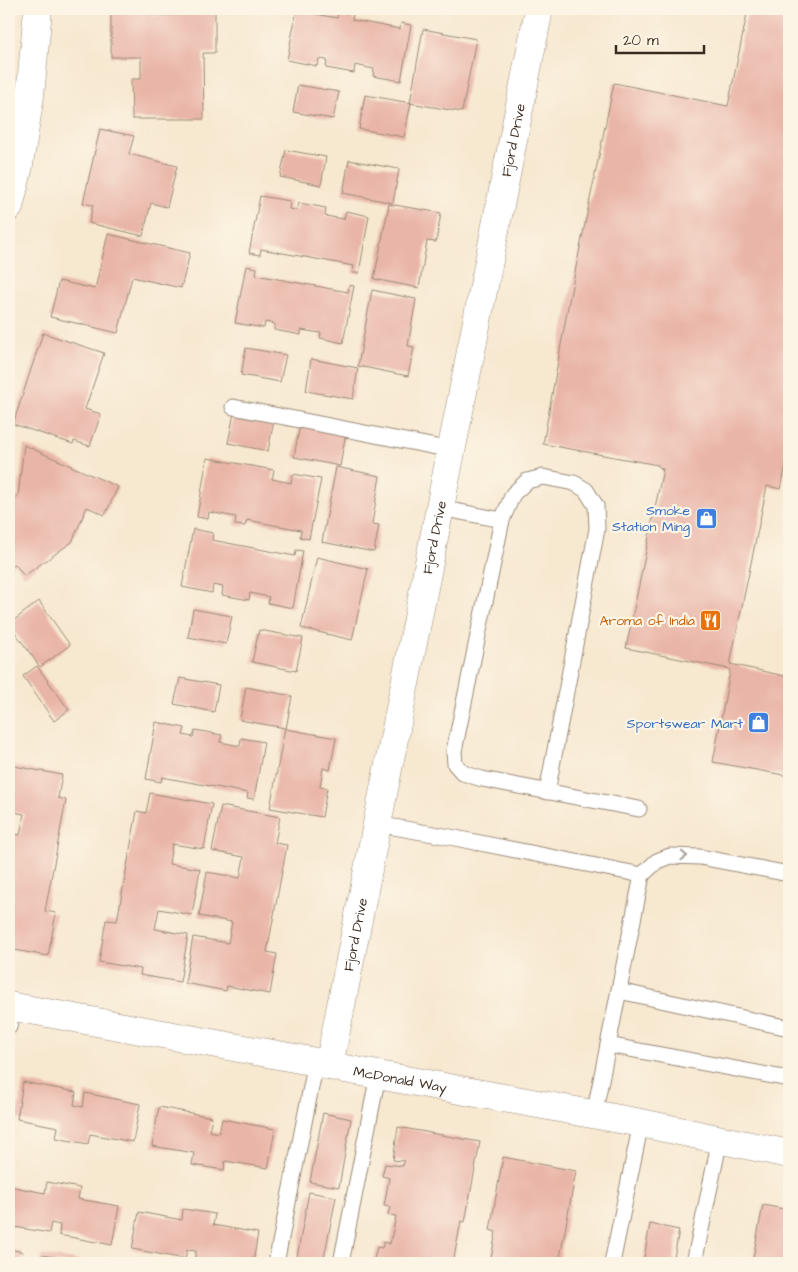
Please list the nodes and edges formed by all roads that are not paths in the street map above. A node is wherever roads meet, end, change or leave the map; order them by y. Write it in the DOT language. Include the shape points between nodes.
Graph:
graph roads {
  1 [pos="38,9"];
  2 [pos="539,9"];
  3 [pos="9,207"];
  4 [pos="233,407"];
  5 [pos="452,450"];
  6 [pos="440,508"];
  7 [pos="502,520"];
  8 [pos="547,792"];
  9 [pos="639,809"];
  10 [pos="377,824"];
  11 [pos="789,874"];
  12 [pos="642,875"];
  13 [pos="619,991"];
  14 [pos="10,1013"];
  15 [pos="789,1028"];
  16 [pos="608,1045"];
  17 [pos="322,1064"];
  18 [pos="378,1075"];
  19 [pos="789,1079"];
  20 [pos="594,1115"];
  21 [pos="641,1123"];
  22 [pos="720,1139"];
  23 [pos="789,1154"];
  24 [pos="276,1263"];
  25 [pos="341,1263"];
  26 [pos="612,1263"];
  27 [pos="694,1263"];
  1 -- 3 [label="street" via="30,96"];
  2 -- 5 [label="street, Fjord Drive"];
  4 -- 5 [label="lane"];
  5 -- 6 [label="street, Fjord Drive"];
  6 -- 7 [label="lane"];
  6 -- 10 [label="street, Fjord Drive"];
  7 -- 8 [label="lane" via="454,751 455,764 463,773 476,777"];
  7 -- 8 [label="lane" via="513,494 527,481 543,477 586,490 596,506 597,529"];
  8 -- 9 [label="lane"];
  10 -- 12 [label="lane"];
  10 -- 17 [label="street, Fjord Drive"];
  12 -- 11 [label="lane, one-way" via="657,861 670,856 700,857"];
  12 -- 13 [label="lane"];
  13 -- 15 [label="lane"];
  13 -- 16 [label="lane"];
  14 -- 17 [label="street, McDonald Way"];
  16 -- 19 [label="lane"];
  16 -- 20 [label="lane"];
  17 -- 18 [label="street, McDonald Way"];
  17 -- 24 [label="lane"];
  18 -- 20 [label="street, McDonald Way"];
  18 -- 25 [label="lane"];
  20 -- 21 [label="street, McDonald Way"];
  21 -- 22 [label="street, McDonald Way"];
  21 -- 26 [label="lane"];
  22 -- 23 [label="street, McDonald Way"];
  22 -- 27 [label="lane"];
}
